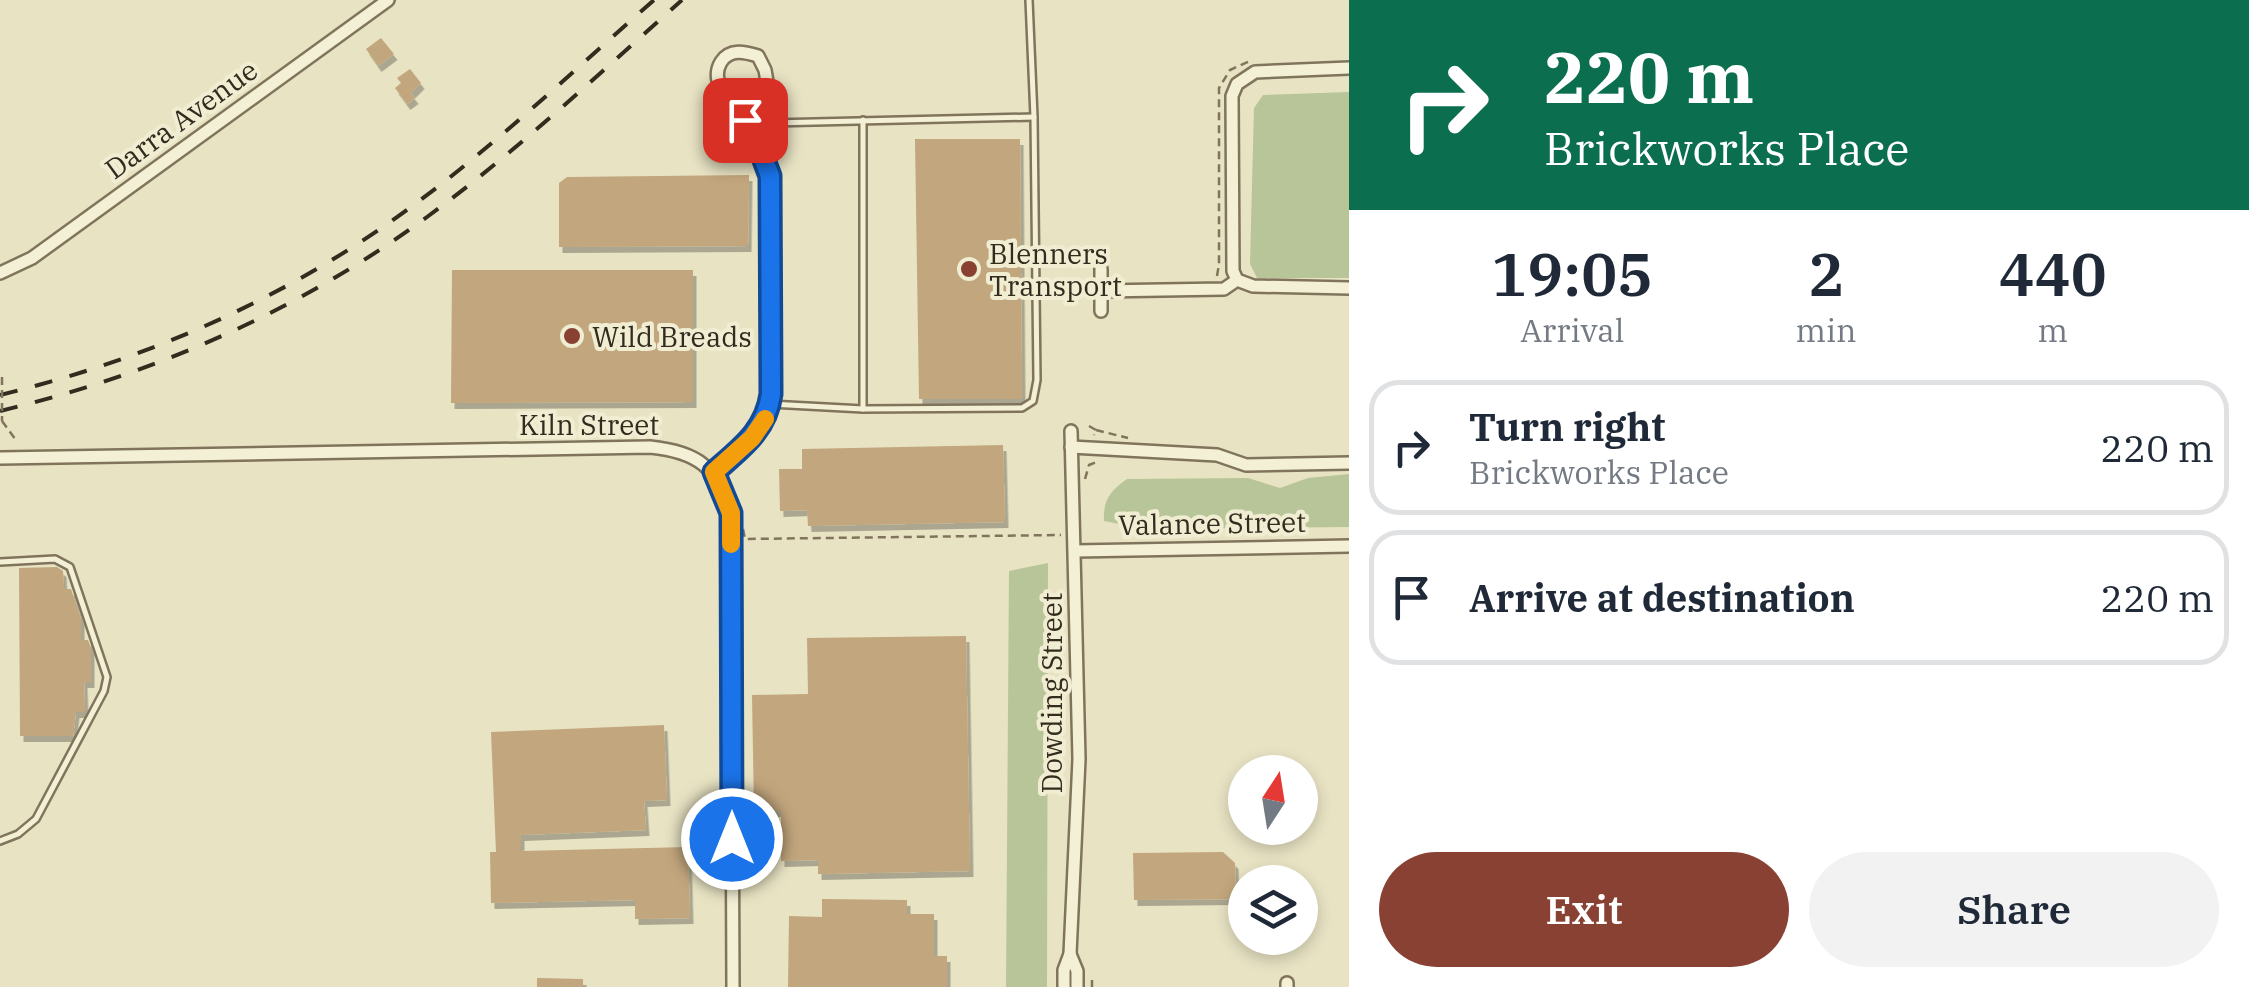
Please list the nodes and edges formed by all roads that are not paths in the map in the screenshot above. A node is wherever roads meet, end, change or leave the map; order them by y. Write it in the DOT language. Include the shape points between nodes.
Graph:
graph roads {
  1 [pos="388,0"];
  2 [pos="1029,0"];
  3 [pos="1349,68"];
  4 [pos="1034,118"];
  5 [pos="863,120"];
  6 [pos="769,124"];
  7 [pos="770,176"];
  8 [pos="1101,269"];
  9 [pos="0,273"];
  10 [pos="1237,280"];
  11 [pos="1349,288"];
  12 [pos="1101,292"];
  13 [pos="1101,311"];
  14 [pos="770,404"];
  15 [pos="863,409"];
  16 [pos="1071,432"];
  17 [pos="1072,447"];
  18 [pos="0,458"];
  19 [pos="1349,463"];
  20 [pos="714,472"];
  21 [pos="1349,546"];
  22 [pos="1075,551"];
  23 [pos="0,562"];
  24 [pos="0,841"];
  25 [pos="1070,954"];
  26 [pos="733,987"];
  27 [pos="1064,987"];
  28 [pos="1077,987"];
  1 -- 9 [label="street, Darra Avenue" via="32,258"];
  2 -- 4 [label="lane"];
  3 -- 10 [label="street" via="1255,72 1237,84"];
  4 -- 5 [label="lane"];
  4 -- 15 [label="lane" via="1033,401 1022,408"];
  5 -- 6 [label="lane"];
  5 -- 15 [label="lane"];
  6 -- 7 [label="street"];
  6 -- 7 [label="street" via="758,56 727,56 717,76 721,89 756,139"];
  7 -- 14 [label="street"];
  8 -- 12 [label="street"];
  10 -- 11 [label="street"];
  10 -- 12 [label="street" via="1224,289"];
  12 -- 13 [label="street"];
  14 -- 15 [label="lane"];
  14 -- 20 [label="street" via="752,438"];
  16 -- 17 [label="street, Dowding Street"];
  17 -- 19 [label="street" via="1217,455 1246,464"];
  17 -- 22 [label="street, Dowding Street"];
  18 -- 20 [label="street, Kiln Street" via="650,447 679,450"];
  20 -- 26 [label="street" via="731,529"];
  21 -- 22 [label="street, Valance Street"];
  22 -- 25 [label="street, Dowding Street" via="1079,759"];
  23 -- 24 [label="lane" via="55,559 70,567 106,677 36,819"];
  25 -- 27 [label="street, Dowding Street"];
  25 -- 28 [label="street, Dowding Street"];
}
